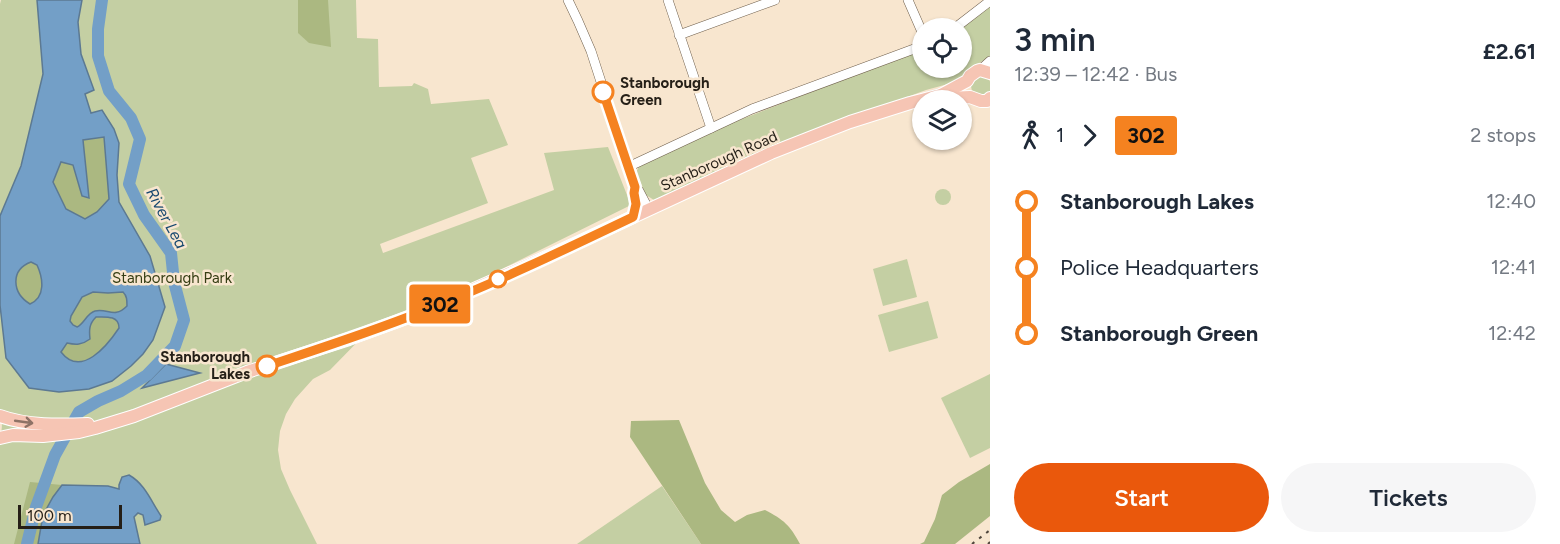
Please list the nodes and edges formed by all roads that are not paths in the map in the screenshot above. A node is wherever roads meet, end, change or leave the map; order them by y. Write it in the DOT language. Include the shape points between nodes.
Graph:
graph roads {
  1 [pos="568,0"];
  2 [pos="668,0"];
  3 [pos="775,0"];
  4 [pos="908,0"];
  5 [pos="990,1"];
  6 [pos="916,18"];
  7 [pos="968,18"];
  8 [pos="679,35"];
  9 [pos="912,50"];
  10 [pos="990,61"];
  11 [pos="985,72"];
  12 [pos="967,81"];
  13 [pos="950,90"];
  14 [pos="967,90"];
  15 [pos="972,98"];
  16 [pos="990,98"];
  17 [pos="912,102"];
  18 [pos="711,128"];
  19 [pos="628,166"];
  20 [pos="635,187"];
  21 [pos="649,210"];
  22 [pos="633,217"];
  23 [pos="0,416"];
  24 [pos="45,430"];
  25 [pos="0,438"];
  1 -- 19 [label="street" via="591,51"];
  2 -- 8 [label="street"];
  3 -- 8 [label="street"];
  4 -- 6 [label="street"];
  5 -- 7 [label="street"];
  8 -- 18 [label="street"];
  9 -- 18 [label="street"];
  10 -- 11 [label="street"];
  11 -- 12 [label="main road, Stanborough Road" via="972,73"];
  12 -- 13 [label="main road, Stanborough Road"];
  12 -- 14 [label="main road"];
  15 -- 16 [label="main road, Stanborough Road" via="981,101"];
  17 -- 21 [label="main road, Stanborough Road" via="781,149"];
  18 -- 19 [label="street"];
  19 -- 20 [label="street"];
  20 -- 21 [label="street"];
  20 -- 22 [label="street"];
  21 -- 22 [label="main road, Stanborough Road"];
  22 -- 24 [label="main road, Stanborough Road" via="420,313 349,339 111,423"];
  23 -- 24 [label="main road, one-way"];
  24 -- 25 [label="main road"];
}
